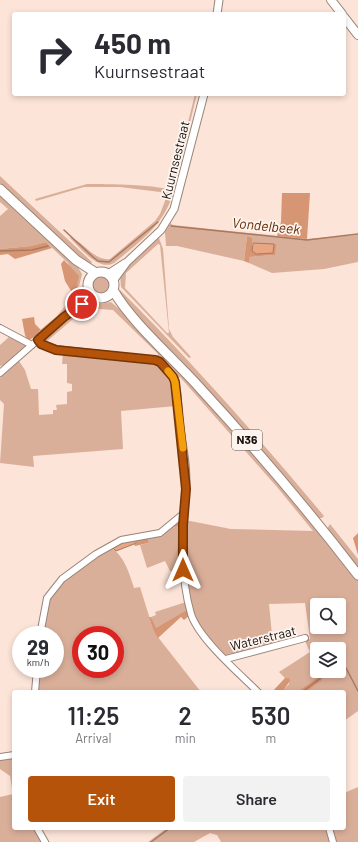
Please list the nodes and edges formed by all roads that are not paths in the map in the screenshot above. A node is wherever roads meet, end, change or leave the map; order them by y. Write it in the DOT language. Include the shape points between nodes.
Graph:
graph roads {
  1 [pos="219,0"];
  2 [pos="331,0"];
  3 [pos="217,12"];
  4 [pos="340,12"];
  5 [pos="346,20"];
  6 [pos="358,35"];
  7 [pos="203,96"];
  8 [pos="0,190"];
  9 [pos="93,276"];
  10 [pos="111,281"];
  11 [pos="96,294"];
  12 [pos="129,312"];
  13 [pos="0,328"];
  14 [pos="38,340"];
  15 [pos="32,345"];
  16 [pos="1,371"];
  17 [pos="183,514"];
  18 [pos="358,575"];
  19 [pos="42,626"];
  20 [pos="305,638"];
  21 [pos="226,658"];
  22 [pos="36,678"];
  23 [pos="35,690"];
  24 [pos="256,690"];
  25 [pos="12,755"];
  26 [pos="0,757"];
  27 [pos="38,830"];
  28 [pos="329,830"];
  29 [pos="45,842"];
  30 [pos="332,842"];
  1 -- 3 [label="street"];
  2 -- 4 [label="main road"];
  5 -- 6 [label="main road"];
  7 -- 10 [label="street, Kuurnsestraat" via="174,209 160,230"];
  8 -- 9 [label="main road"];
  9 -- 10 [label="main road"];
  9 -- 11 [label="main road"];
  10 -- 11 [label="main road"];
  10 -- 12 [label="main road, N36"];
  11 -- 12 [label="main road, N36"];
  11 -- 14 [label="street"];
  12 -- 18 [label="main road, N36" via="245,438"];
  13 -- 15 [label="street"];
  14 -- 15 [label="street"];
  14 -- 17 [label="street, Waterstraat" via="41,344 56,350 155,360 173,377 185,464"];
  15 -- 16 [label="street"];
  17 -- 19 [label="street" via="160,532 121,540 68,574 47,598"];
  17 -- 21 [label="street, Waterstraat" via="183,570 191,614 198,628"];
  20 -- 21 [label="street, Waterstraat"];
  21 -- 24 [label="street, Waterstraat"];
  22 -- 23 [label="street"];
  25 -- 26 [label="street"];
  27 -- 29 [label="street"];
  28 -- 30 [label="street"];
}
